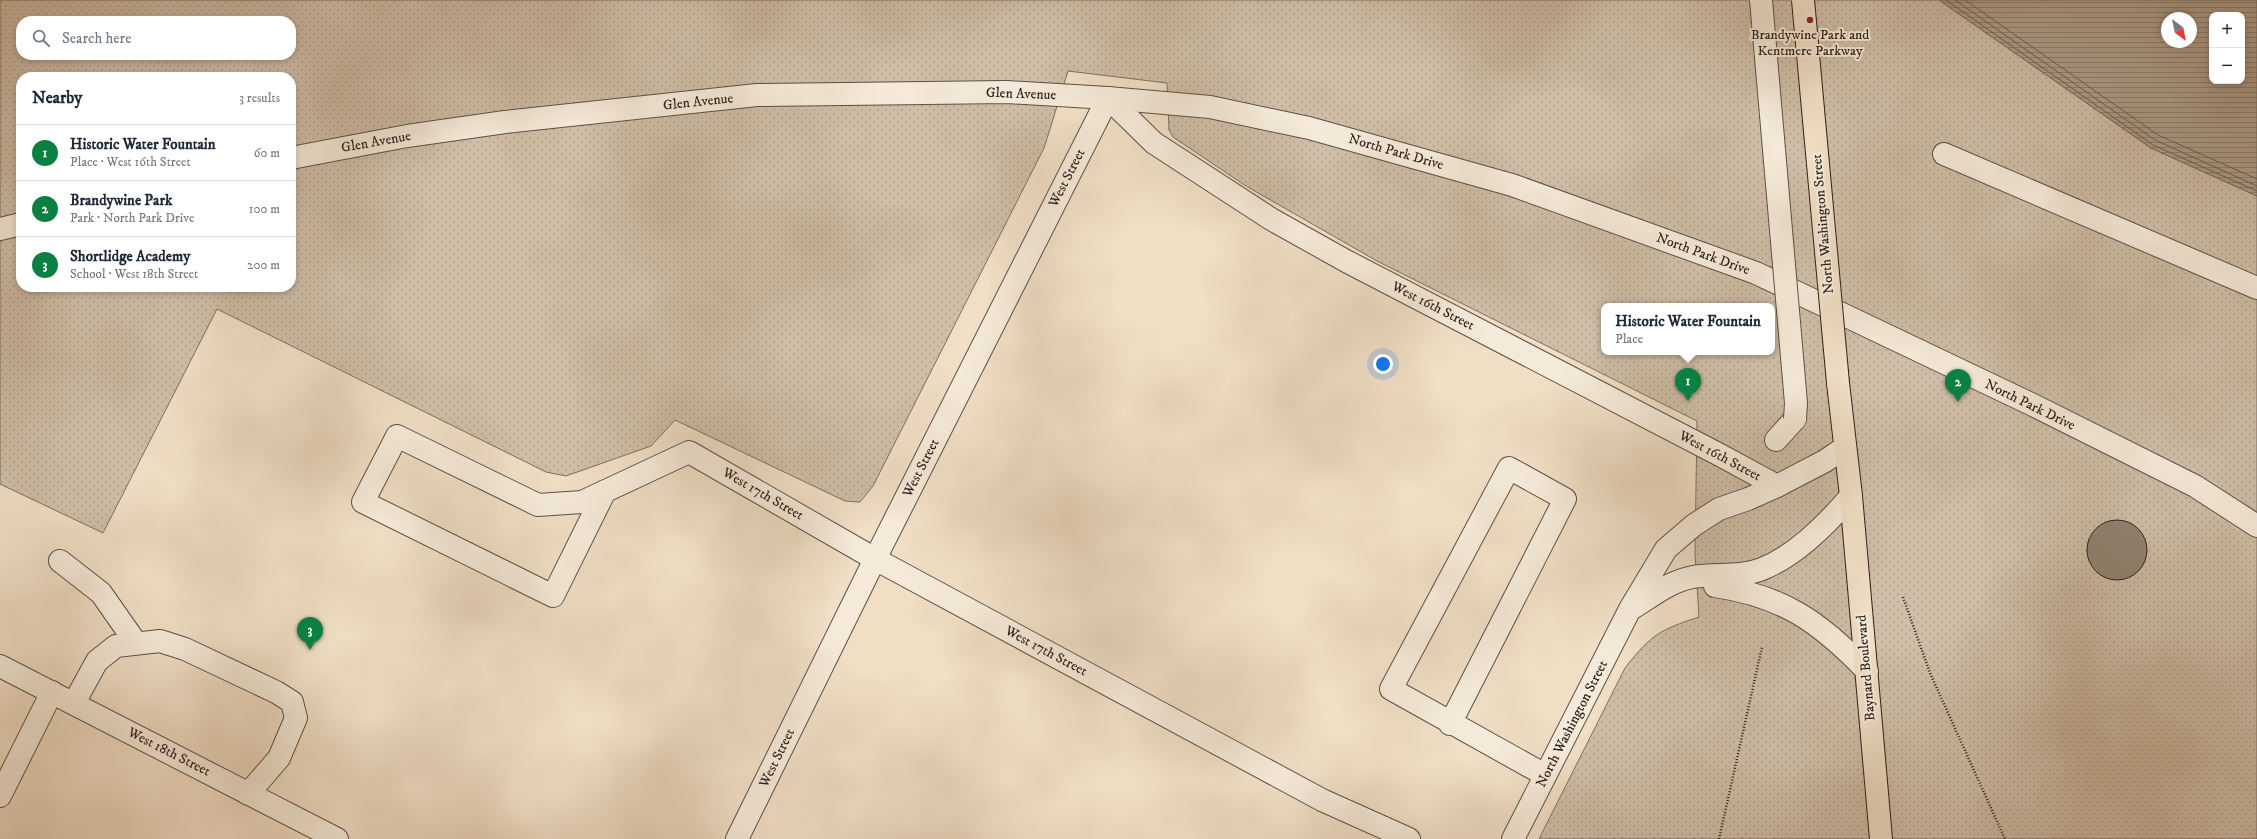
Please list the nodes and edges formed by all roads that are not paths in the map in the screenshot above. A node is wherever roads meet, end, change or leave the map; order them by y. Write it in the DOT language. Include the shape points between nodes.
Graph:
graph roads {
  1 [pos="1761,0"];
  2 [pos="1803,0"];
  3 [pos="1108,98"];
  4 [pos="1944,154"];
  5 [pos="296,157"];
  6 [pos="16,225"];
  7 [pos="0,229"];
  8 [pos="2257,288"];
  9 [pos="1776,440"];
  10 [pos="1844,448"];
  11 [pos="1777,486"];
  12 [pos="606,491"];
  13 [pos="1851,496"];
  14 [pos="2257,526"];
  15 [pos="875,559"];
  16 [pos="60,561"];
  17 [pos="1674,582"];
  18 [pos="1630,609"];
  19 [pos="136,643"];
  20 [pos="0,666"];
  21 [pos="1867,671"];
  22 [pos="52,692"];
  23 [pos="74,703"];
  24 [pos="1450,724"];
  25 [pos="1545,775"];
  26 [pos="248,794"];
  27 [pos="0,796"];
  28 [pos="337,839"];
  29 [pos="737,839"];
  30 [pos="1409,839"];
  31 [pos="1513,839"];
  32 [pos="1882,839"];
  1 -- 9 [label="street, bridge" via="1796,403 1795,419"];
  2 -- 10 [label="main road, North Washington Street, bridge"];
  3 -- 5 [label="street, Glen Avenue" via="1007,92 757,95 505,122 407,136"];
  3 -- 11 [label="street, West 16th Street" via="1154,143 1271,219 1346,261"];
  3 -- 14 [label="street, North Park Drive" via="1210,107 1309,128 1512,185 1663,238 1756,273 2031,404 2195,486"];
  3 -- 15 [label="street, West Street"];
  4 -- 8 [label="street"];
  6 -- 7 [label="street"];
  10 -- 11 [label="street, North Washington Street"];
  10 -- 13 [label="main road, North Washington Street"];
  11 -- 18 [label="street, North Washington Street" via="1719,509 1694,525 1666,550"];
  12 -- 12 [label="street" via="582,502 538,505 397,436 363,502 553,596"];
  12 -- 15 [label="street, West 17th Street" via="689,452"];
  13 -- 17 [label="street" via="1823,526 1786,555 1763,569 1742,575 1693,577"];
  13 -- 21 [label="main road, Baynard Boulevard"];
  15 -- 29 [label="street, West Street"];
  15 -- 30 [label="street, West 17th Street" via="1322,800"];
  16 -- 19 [label="street" via="101,593"];
  17 -- 18 [label="street"];
  17 -- 21 [label="street" via="1745,590 1772,600 1825,630"];
  18 -- 25 [label="street, North Washington Street"];
  19 -- 23 [label="street" via="116,646 97,661"];
  19 -- 26 [label="street" via="160,641 185,649 292,702 296,718 279,758"];
  20 -- 22 [label="street, West 18th Street"];
  21 -- 32 [label="main road, Baynard Boulevard"];
  22 -- 23 [label="street, West 18th Street"];
  22 -- 27 [label="street"];
  23 -- 26 [label="street, West 18th Street"];
  24 -- 24 [label="street" via="1565,499 1509,468 1391,689"];
  24 -- 25 [label="street"];
  25 -- 31 [label="street, North Washington Street"];
  26 -- 28 [label="street, West 18th Street"];
}
